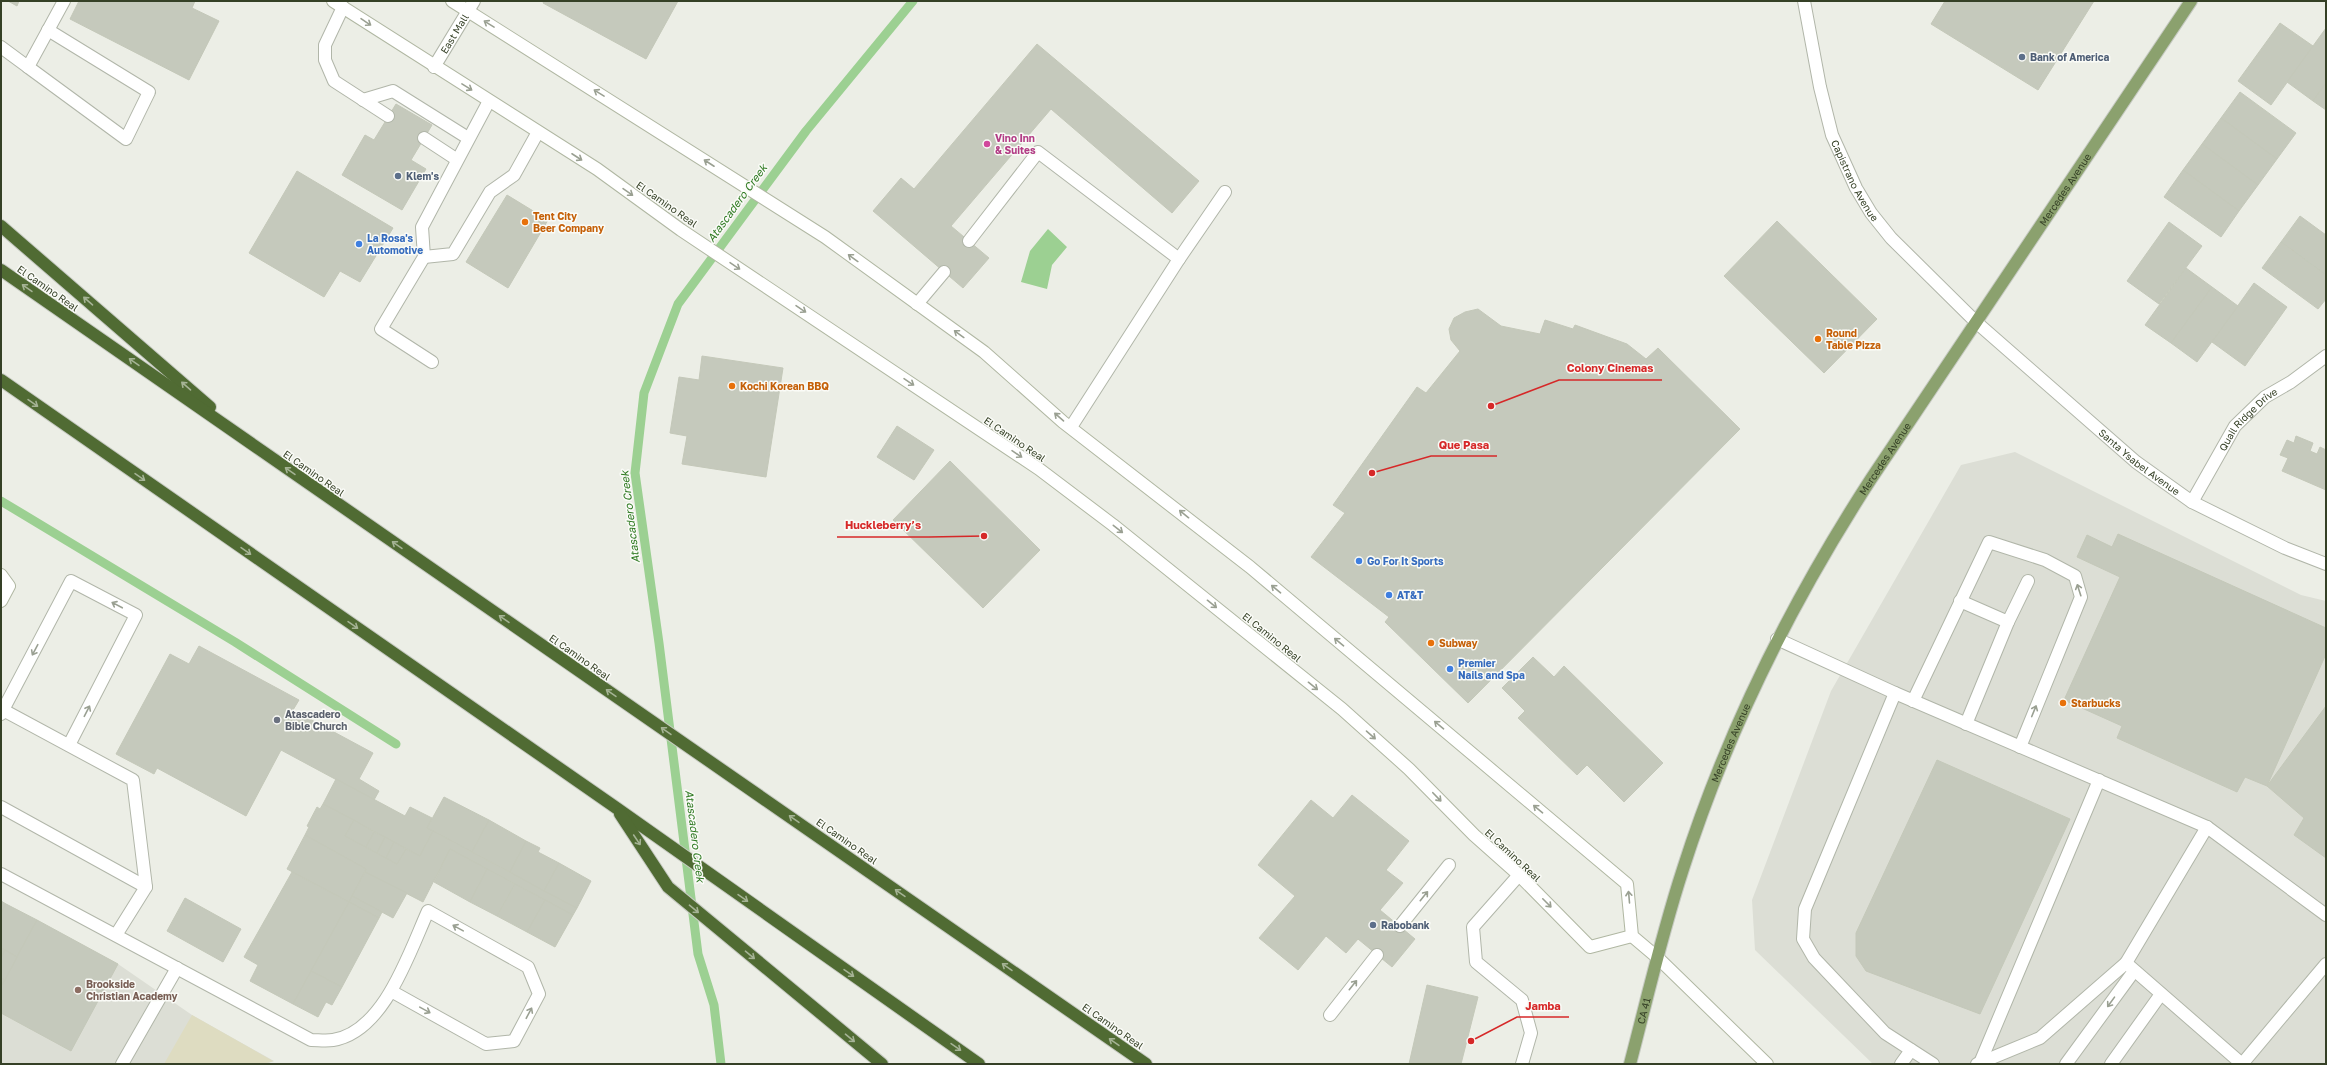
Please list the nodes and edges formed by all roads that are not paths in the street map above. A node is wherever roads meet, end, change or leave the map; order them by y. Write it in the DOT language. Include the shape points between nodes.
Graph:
graph roads {
  1 [pos="64,1"];
  2 [pos="452,1"];
  3 [pos="1804,1"];
  4 [pos="2191,1"];
  5 [pos="338,4"];
  6 [pos="471,6"];
  7 [pos="48,30"];
  8 [pos="1,47"];
  9 [pos="28,67"];
  10 [pos="434,67"];
  11 [pos="363,100"];
  12 [pos="489,101"];
  13 [pos="388,116"];
  14 [pos="538,132"];
  15 [pos="424,138"];
  16 [pos="468,138"];
  17 [pos="456,159"];
  18 [pos="1225,192"];
  19 [pos="1,226"];
  20 [pos="969,241"];
  21 [pos="424,258"];
  22 [pos="1179,259"];
  23 [pos="1,270"];
  24 [pos="944,272"];
  25 [pos="917,304"];
  26 [pos="1976,322"];
  27 [pos="2326,356"];
  28 [pos="432,362"];
  29 [pos="1,380"];
  30 [pos="1071,427"];
  31 [pos="258,448"];
  32 [pos="2192,502"];
  33 [pos="2326,564"];
  34 [pos="1,575"];
  35 [pos="2028,581"];
  36 [pos="1,600"];
  37 [pos="1960,601"];
  38 [pos="2008,622"];
  39 [pos="1777,639"];
  40 [pos="1894,693"];
  41 [pos="1913,701"];
  42 [pos="2,712"];
  43 [pos="1966,724"];
  44 [pos="69,745"];
  45 [pos="2020,747"];
  46 [pos="2099,780"];
  47 [pos="615,807"];
  48 [pos="1,808"];
  49 [pos="2207,827"];
  50 [pos="1449,865"];
  51 [pos="1,874"];
  52 [pos="1519,875"];
  53 [pos="146,887"];
  54 [pos="2326,915"];
  55 [pos="1400,926"];
  56 [pos="116,935"];
  57 [pos="1632,936"];
  58 [pos="1377,955"];
  59 [pos="1658,958"];
  60 [pos="2326,964"];
  61 [pos="2130,967"];
  62 [pos="177,968"];
  63 [pos="391,991"];
  64 [pos="2161,994"];
  65 [pos="1330,1015"];
  66 [pos="1911,1050"];
  67 [pos="1978,1063"];
  68 [pos="122,1064"];
  69 [pos="882,1064"];
  70 [pos="979,1064"];
  71 [pos="1146,1064"];
  72 [pos="1522,1064"];
  73 [pos="1630,1064"];
  74 [pos="1767,1064"];
  75 [pos="1901,1064"];
  76 [pos="1933,1064"];
  77 [pos="2066,1064"];
  78 [pos="2112,1064"];
  79 [pos="2242,1064"];
  1 -- 7 [label="main road"];
  2 -- 6 [label="main road"];
  3 -- 26 [label="main road, Capistrano Avenue" via="1820,88 1832,135 1856,188 1871,213 1891,238"];
  4 -- 26 [label="main road, Mercedes Avenue / CA 41"];
  5 -- 10 [label="main road, El Camino Real, one-way"];
  5 -- 11 [label="main road" via="325,45 325,60 334,81"];
  6 -- 10 [label="main road, East Mall"];
  25 -- 6 [label="main road, one-way" via="825,238"];
  7 -- 9 [label="main road"];
  7 -- 9 [label="main road" via="149,92 126,139"];
  8 -- 9 [label="main road"];
  10 -- 12 [label="main road, El Camino Real, one-way"];
  11 -- 13 [label="main road"];
  11 -- 16 [label="main road" via="393,91"];
  12 -- 14 [label="main road, El Camino Real"];
  12 -- 16 [label="main road"];
  14 -- 21 [label="main road" via="514,175 490,192 453,254"];
  14 -- 52 [label="main road, El Camino Real, one-way" via="1039,469 1114,525 1347,714 1409,769"];
  15 -- 17 [label="main road"];
  16 -- 17 [label="main road"];
  17 -- 21 [label="main road" via="422,227"];
  18 -- 22 [label="main road"];
  31 -- 19 [label="highway, one-way"];
  20 -- 22 [label="main road" via="1038,152"];
  21 -- 28 [label="main road" via="381,328"];
  22 -- 30 [label="main road"];
  31 -- 23 [label="highway, El Camino Real, one-way"];
  24 -- 25 [label="main road"];
  30 -- 25 [label="main road, one-way" via="984,352"];
  26 -- 32 [label="main road, Santa Ysabel Avenue" via="2136,462"];
  26 -- 39 [label="main road, Mercedes Avenue / CA 41" via="1832,539"];
  27 -- 32 [label="main road, Quail Ridge Drive" via="2291,382 2264,397 2236,426"];
  29 -- 47 [label="highway, one-way"];
  57 -- 30 [label="main road, one-way" via="1627,884 1250,567"];
  71 -- 31 [label="highway, El Camino Real, one-way"];
  32 -- 33 [label="main road, Santa Ysabel Avenue" via="2285,548"];
  34 -- 36 [label="main road" via="9,586"];
  35 -- 38 [label="main road"];
  37 -- 38 [label="main road"];
  37 -- 41 [label="main road"];
  45 -- 37 [label="main road, one-way" via="2081,597 2075,576 2045,560 1988,542"];
  38 -- 43 [label="main road"];
  39 -- 40 [label="main road"];
  39 -- 59 [label="main road, Mercedes Avenue / CA 41" via="1753,688 1719,770 1683,870"];
  40 -- 41 [label="main road"];
  40 -- 66 [label="main road" via="1805,908 1802,939 1814,958 1885,1033"];
  41 -- 43 [label="main road"];
  42 -- 44 [label="main road"];
  44 -- 42 [label="main road, one-way" via="136,615 71,581"];
  43 -- 45 [label="main road"];
  44 -- 53 [label="main road" via="133,780"];
  45 -- 46 [label="main road"];
  46 -- 49 [label="main road"];
  46 -- 67 [label="main road"];
  47 -- 69 [label="highway, one-way" via="668,887"];
  47 -- 70 [label="highway, one-way"];
  48 -- 53 [label="main road"];
  49 -- 54 [label="main road"];
  49 -- 61 [label="main road"];
  55 -- 50 [label="main road, one-way"];
  51 -- 56 [label="main road"];
  52 -- 57 [label="main road, El Camino Real, one-way" via="1590,947"];
  52 -- 72 [label="main road" via="1473,927 1476,962 1522,1000 1531,1033"];
  53 -- 56 [label="main road"];
  56 -- 62 [label="main road"];
  57 -- 59 [label="main road"];
  65 -- 58 [label="main road, one-way"];
  59 -- 73 [label="main road, CA 41 / CA 41"];
  59 -- 74 [label="main road"];
  60 -- 79 [label="main road"];
  61 -- 64 [label="main road"];
  61 -- 67 [label="main road" via="2040,1038"];
  61 -- 77 [label="main road, one-way"];
  62 -- 63 [label="main road" via="311,1040 333,1040 351,1034 375,1015"];
  62 -- 68 [label="main road"];
  63 -- 63 [label="main road, one-way" via="486,1044 514,1040 539,994 528,967 428,912"];
  64 -- 78 [label="main road"];
  64 -- 79 [label="main road"];
  66 -- 75 [label="main road"];
  66 -- 76 [label="main road"];
}
